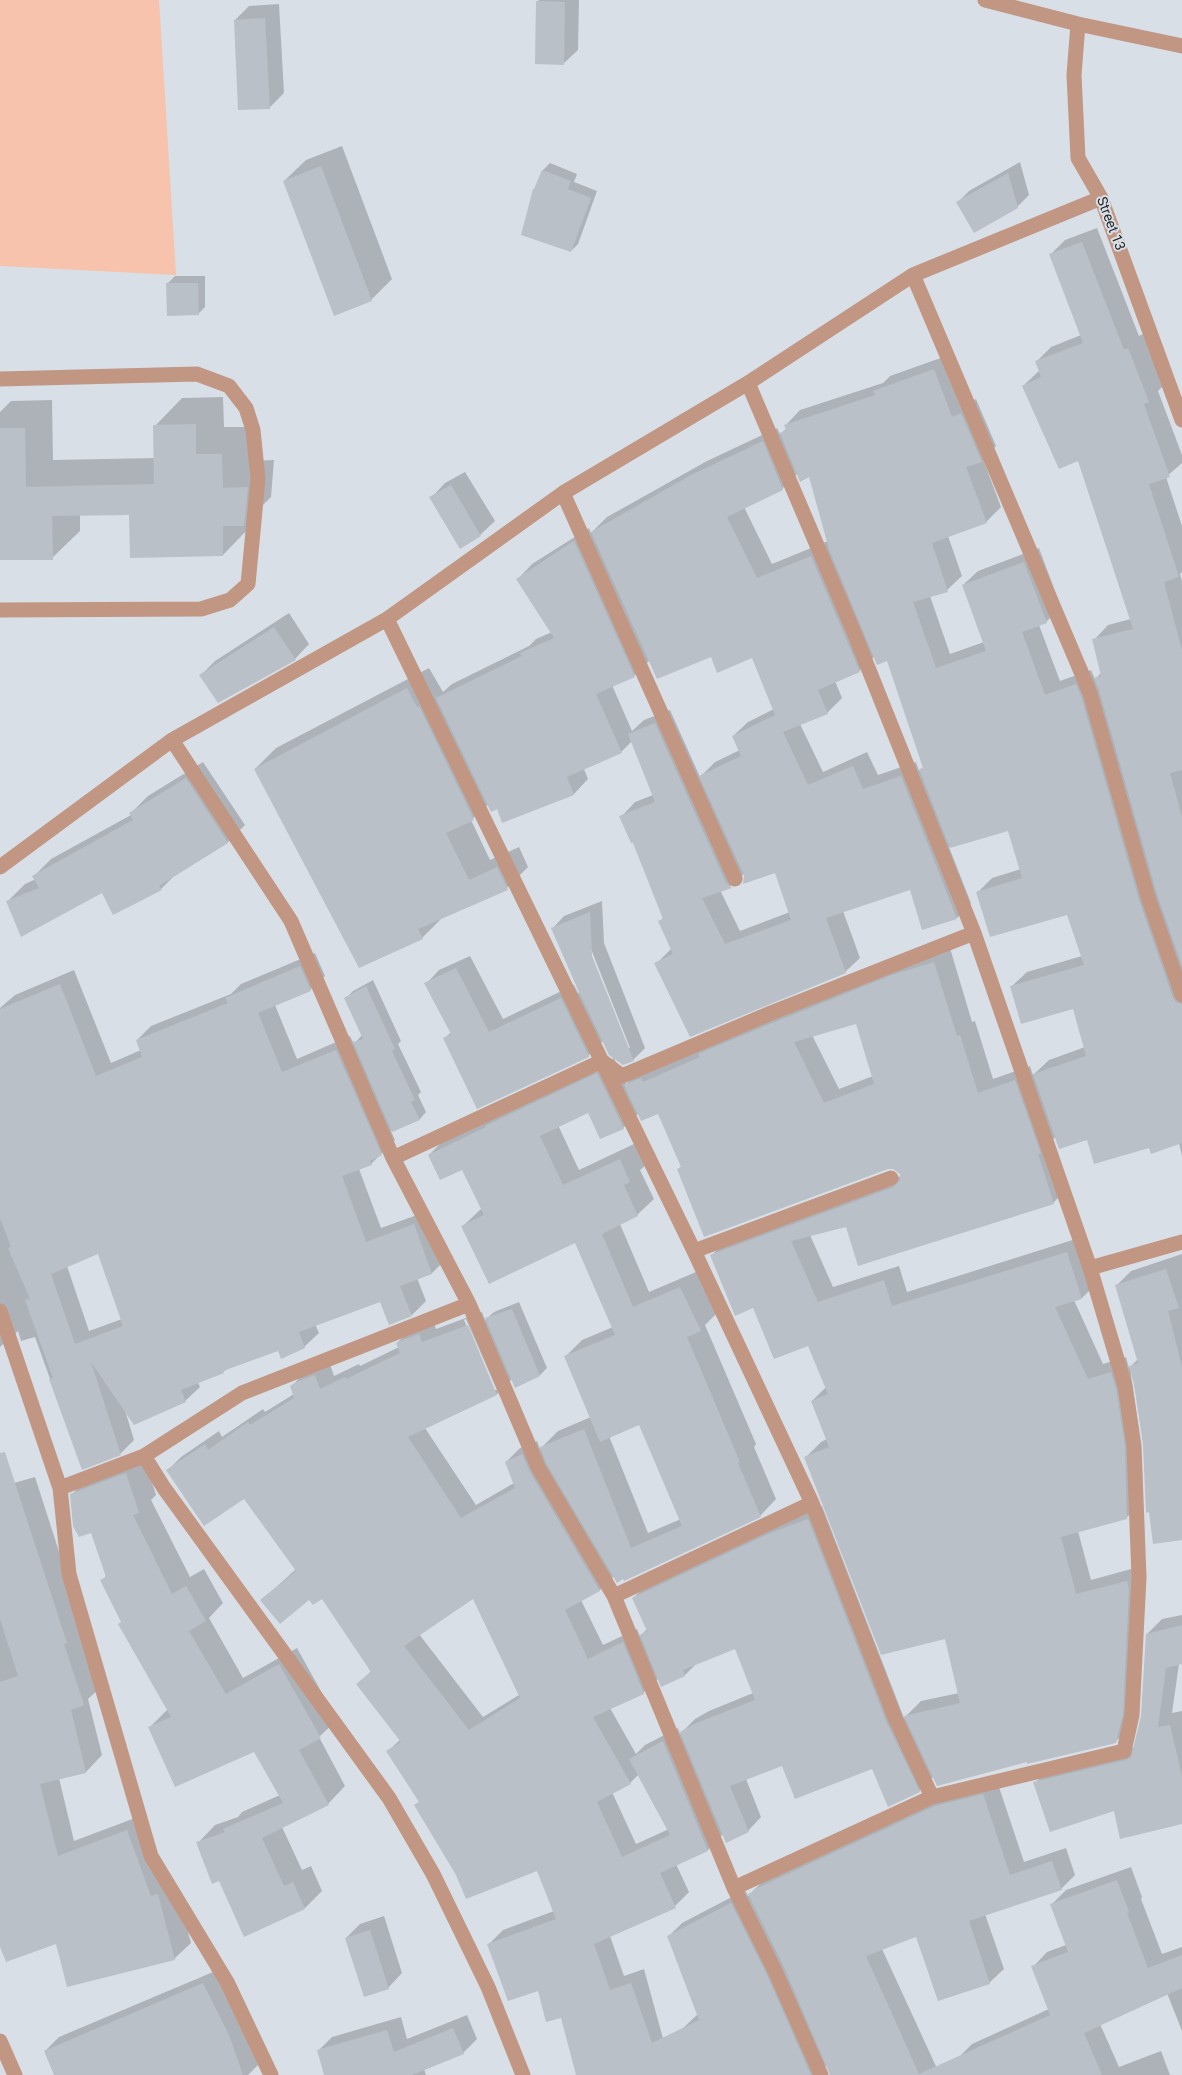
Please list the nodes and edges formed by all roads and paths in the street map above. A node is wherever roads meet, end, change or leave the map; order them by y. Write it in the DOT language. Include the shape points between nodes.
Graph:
graph roads {
  1 [pos="985,0"];
  2 [pos="1078,24"];
  3 [pos="1182,46"];
  4 [pos="1101,198"];
  5 [pos="913,275"];
  6 [pos="0,379"];
  7 [pos="748,383"];
  8 [pos="1182,420"];
  9 [pos="563,493"];
  10 [pos="0,610"];
  11 [pos="387,619"];
  12 [pos="172,740"];
  13 [pos="0,867"];
  14 [pos="735,879"];
  15 [pos="974,934"];
  16 [pos="1182,995"];
  17 [pos="602,1061"];
  18 [pos="393,1158"];
  19 [pos="891,1178"];
  20 [pos="1182,1242"];
  21 [pos="694,1251"];
  22 [pos="1090,1268"];
  23 [pos="469,1304"];
  24 [pos="0,1311"];
  25 [pos="144,1456"];
  26 [pos="60,1488"];
  27 [pos="812,1503"];
  28 [pos="614,1596"];
  29 [pos="932,1797"];
  30 [pos="734,1888"];
  31 [pos="0,2041"];
  32 [pos="15,2075"];
  33 [pos="271,2075"];
  34 [pos="522,2075"];
  35 [pos="821,2075"];
  1 -- 2 [label="street"];
  2 -- 3 [label="street"];
  2 -- 4 [label="street, Street 13" via="1074,75 1078,158"];
  4 -- 5 [label="street"];
  4 -- 8 [label="street, Street 13"];
  5 -- 7 [label="street"];
  5 -- 16 [label="street" via="1090,693 1148,897"];
  6 -- 10 [label="street" via="197,374 229,386 246,408 253,430 258,479 248,584 230,600 201,609"];
  7 -- 9 [label="street"];
  7 -- 15 [label="street" via="853,630"];
  9 -- 11 [label="street"];
  9 -- 14 [label="street"];
  11 -- 12 [label="street"];
  11 -- 17 [label="street"];
  12 -- 13 [label="street"];
  12 -- 18 [label="street" via="291,921"];
  15 -- 17 [label="street" via="622,1076"];
  15 -- 22 [label="street"];
  17 -- 18 [label="street"];
  17 -- 21 [label="street"];
  18 -- 23 [label="street"];
  19 -- 21 [label="street"];
  20 -- 22 [label="street"];
  21 -- 27 [label="street"];
  22 -- 29 [label="street" via="1125,1386 1134,1446 1139,1577 1132,1715 1124,1751"];
  23 -- 25 [label="street" via="242,1393"];
  23 -- 28 [label="street" via="538,1467"];
  24 -- 26 [label="street"];
  25 -- 26 [label="street"];
  25 -- 34 [label="street" via="389,1798 433,1874 488,1987"];
  26 -- 33 [label="street" via="69,1574 151,1856 227,1982"];
  27 -- 28 [label="street"];
  27 -- 29 [label="street" via="895,1718"];
  28 -- 30 [label="street"];
  29 -- 30 [label="street"];
  30 -- 35 [label="street"];
  31 -- 32 [label="street"];
}
